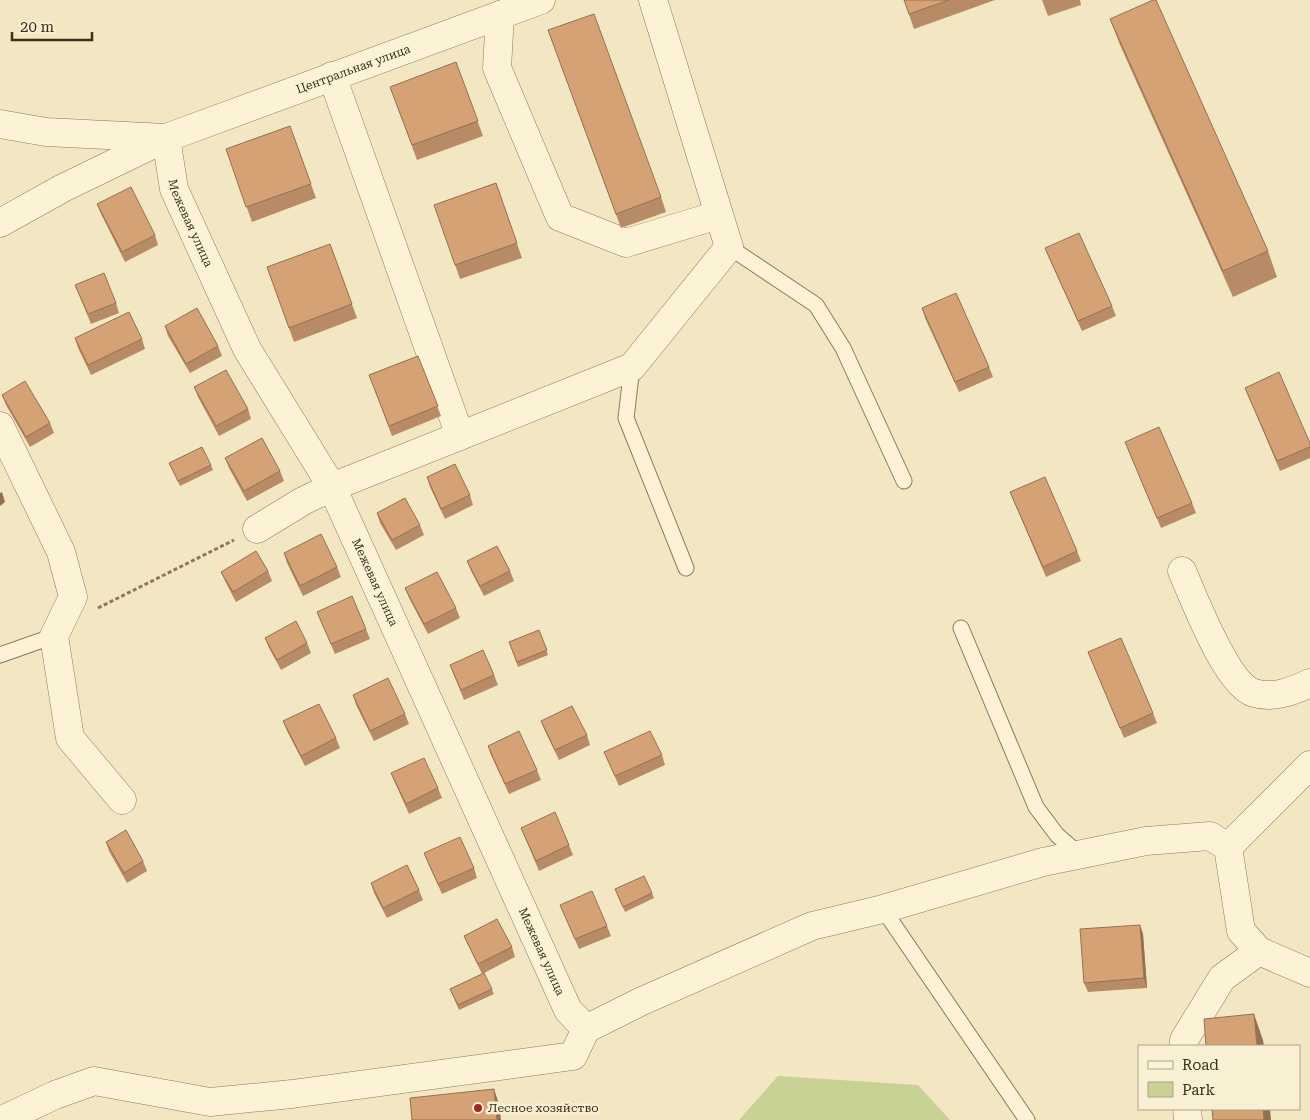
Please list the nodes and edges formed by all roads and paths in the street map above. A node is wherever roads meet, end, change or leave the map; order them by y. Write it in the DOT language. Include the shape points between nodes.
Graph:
graph roads {
  1 [pos="541,0"];
  2 [pos="653,0"];
  3 [pos="500,15"];
  4 [pos="332,76"];
  5 [pos="0,124"];
  6 [pos="166,138"];
  7 [pos="718,215"];
  8 [pos="0,223"];
  9 [pos="729,247"];
  10 [pos="632,367"];
  11 [pos="0,426"];
  12 [pos="460,436"];
  13 [pos="904,481"];
  14 [pos="332,487"];
  15 [pos="257,529"];
  16 [pos="686,568"];
  17 [pos="1182,571"];
  18 [pos="97,609"];
  19 [pos="961,628"];
  20 [pos="54,636"];
  21 [pos="0,655"];
  22 [pos="1310,684"];
  23 [pos="1310,765"];
  24 [pos="122,800"];
  25 [pos="1228,847"];
  26 [pos="1080,855"];
  27 [pos="883,910"];
  28 [pos="1259,951"];
  29 [pos="1310,973"];
  30 [pos="586,1029"];
  31 [pos="1184,1045"];
  32 [pos="2,1120"];
  33 [pos="1027,1120"];
  1 -- 3 [label="street, Центральная улица"];
  2 -- 7 [label="street"];
  3 -- 4 [label="street, Центральная улица"];
  3 -- 7 [label="street" via="497,68 560,217 626,243"];
  4 -- 6 [label="street, Центральная улица"];
  4 -- 12 [label="street"];
  5 -- 6 [label="street, Центральная улица" via="46,132"];
  6 -- 8 [label="street, Центральная улица"];
  6 -- 14 [label="street, Межевая улица" via="174,189 247,349"];
  7 -- 9 [label="street"];
  9 -- 10 [label="street"];
  9 -- 13 [label="lane" via="816,305 843,348"];
  10 -- 12 [label="street"];
  10 -- 16 [label="lane" via="626,418"];
  11 -- 20 [label="street" via="64,561 73,598"];
  12 -- 14 [label="street"];
  14 -- 15 [label="street"];
  14 -- 30 [label="street, Межевая улица" via="568,1010"];
  15 -- 18 [label="path"];
  17 -- 22 [label="street" via="1219,655 1238,680 1253,693 1286,694"];
  19 -- 26 [label="lane" via="1036,807 1057,834"];
  20 -- 21 [label="lane"];
  20 -- 24 [label="street" via="70,738"];
  23 -- 25 [label="street"];
  25 -- 26 [label="street" via="1210,836 1146,841"];
  25 -- 28 [label="street" via="1241,931"];
  26 -- 27 [label="street" via="1043,862"];
  27 -- 30 [label="street" via="812,926"];
  27 -- 33 [label="lane"];
  28 -- 29 [label="street"];
  28 -- 31 [label="street" via="1222,978"];
  30 -- 32 [label="street" via="573,1056 210,1102 94,1081"];
}
